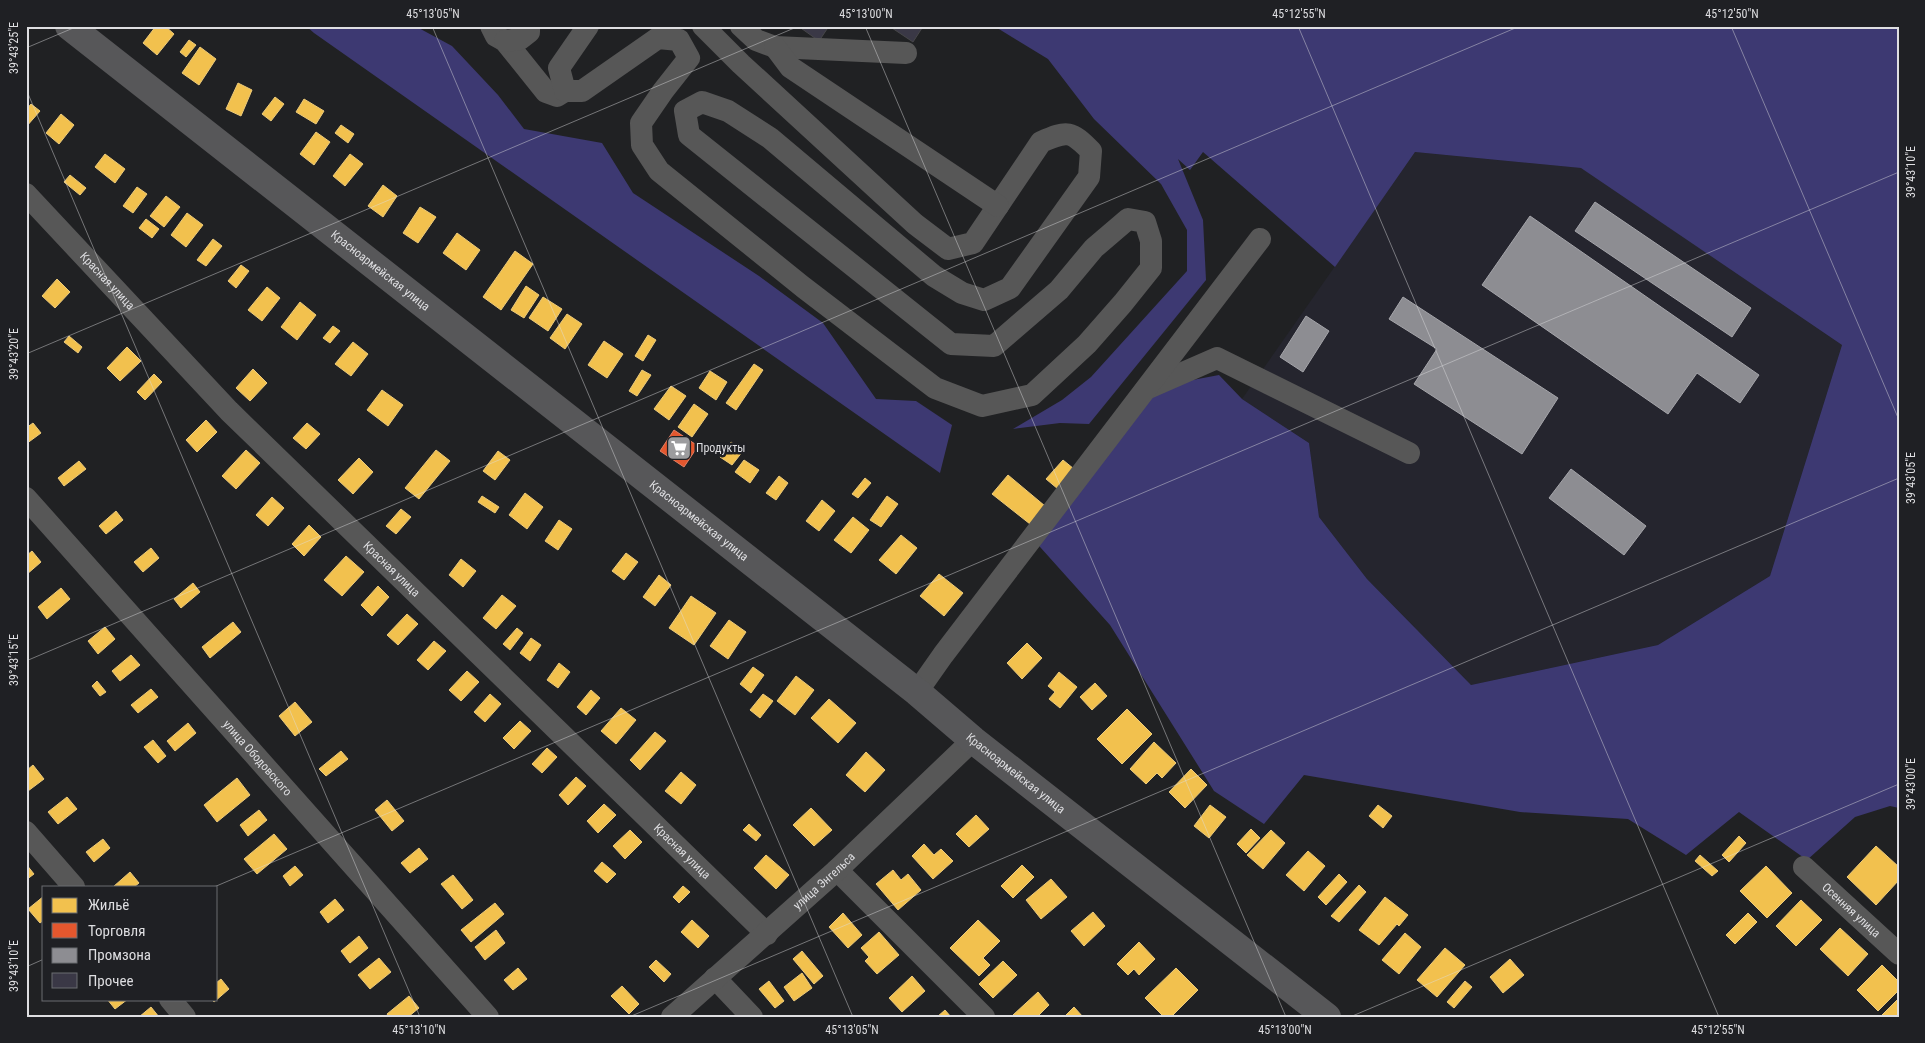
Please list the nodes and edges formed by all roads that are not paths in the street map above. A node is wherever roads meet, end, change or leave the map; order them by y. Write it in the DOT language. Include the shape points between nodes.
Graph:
graph roads {
  1 [pos="69,26"];
  2 [pos="530,26"];
  3 [pos="588,26"];
  4 [pos="703,26"];
  5 [pos="498,34"];
  6 [pos="757,38"];
  7 [pos="906,53"];
  8 [pos="741,64"];
  9 [pos="565,91"];
  10 [pos="26,194"];
  11 [pos="998,206"];
  12 [pos="1260,239"];
  13 [pos="1145,389"];
  14 [pos="1409,453"];
  15 [pos="26,498"];
  16 [pos="917,692"];
  17 [pos="973,740"];
  18 [pos="26,832"];
  19 [pos="1804,867"];
  20 [pos="837,870"];
  21 [pos="73,886"];
  22 [pos="767,934"];
  23 [pos="1899,954"];
  24 [pos="715,978"];
  25 [pos="171,1000"];
  26 [pos="185,1017"];
  27 [pos="488,1017"];
  28 [pos="672,1017"];
  29 [pos="752,1017"];
  30 [pos="984,1017"];
  31 [pos="1327,1017"];
  1 -- 16 [label="main road, Красноармейская улица"];
  2 -- 5 [label="street" via="529,32 520,39"];
  3 -- 9 [label="street" via="559,68"];
  4 -- 8 [label="street"];
  5 -- 9 [label="street" via="546,92 557,96"];
  6 -- 7 [label="street"];
  6 -- 8 [label="street"];
  6 -- 11 [label="street" via="790,67"];
  8 -- 11 [label="street" via="915,224 948,249 973,243"];
  9 -- 11 [label="street" via="582,91 658,38 679,40 689,58 641,122 642,145 659,171 935,388 982,406 1032,395 1087,344 1124,303 1151,268 1151,240 1145,222 1128,218 1094,248 1058,290 994,346 951,344 689,135 685,111 702,102 728,111 770,138 934,276 962,294 984,300 1010,288 1089,177 1091,151 1076,136 1059,134 1041,142"];
  10 -- 22 [label="street, Красная улица" via="229,411"];
  12 -- 13 [label="street"];
  13 -- 14 [label="street" via="1217,358"];
  13 -- 16 [label="street"];
  15 -- 27 [label="street, улица Ободовского"];
  16 -- 17 [label="main road, Красноармейская улица"];
  17 -- 20 [label="street, улица Энгельса"];
  17 -- 31 [label="main road, Красноармейская улица"];
  18 -- 21 [label="street"];
  19 -- 23 [label="street, Осенняя улица"];
  20 -- 22 [label="street, улица Энгельса"];
  20 -- 30 [label="street"];
  22 -- 24 [label="street, улица Энгельса"];
  24 -- 28 [label="street, улица Энгельса"];
  24 -- 29 [label="street"];
  25 -- 26 [label="street"];
}
